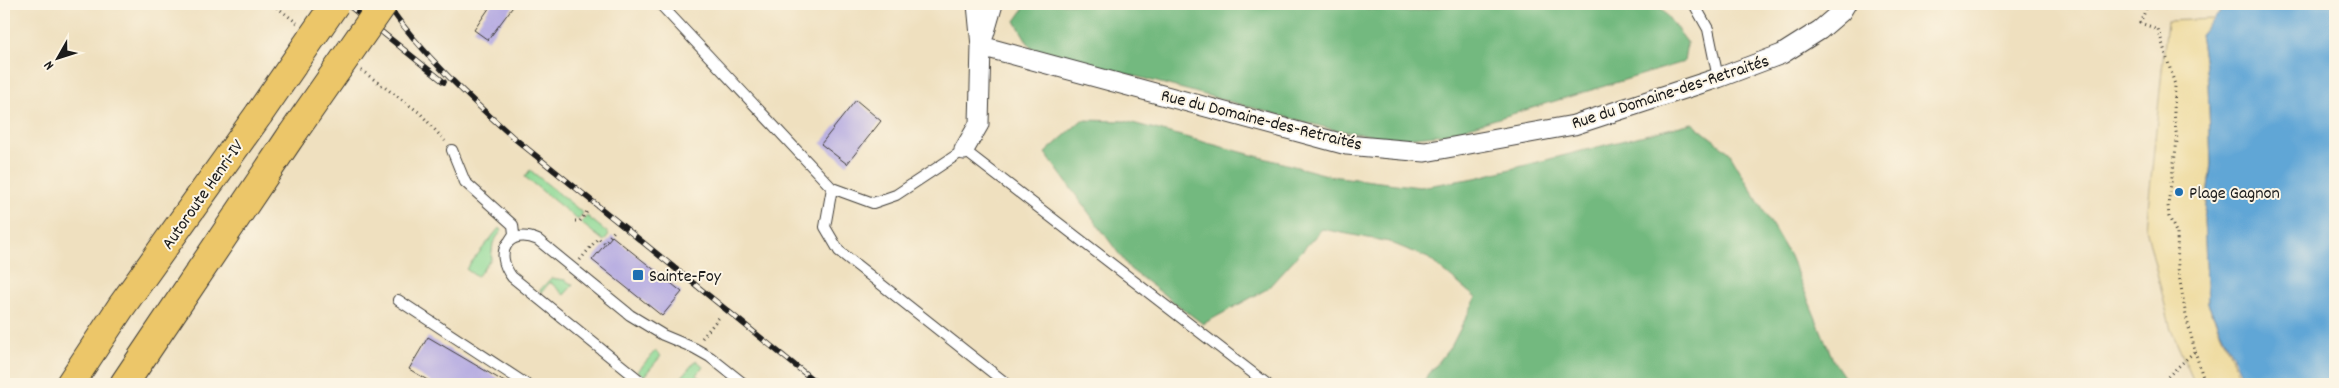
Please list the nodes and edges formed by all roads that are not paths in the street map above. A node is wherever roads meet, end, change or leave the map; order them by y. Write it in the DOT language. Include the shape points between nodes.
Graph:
graph roads {
  1 [pos="335,4"];
  2 [pos="383,4"];
  3 [pos="660,4"];
  4 [pos="977,4"];
  5 [pos="993,4"];
  6 [pos="1694,4"];
  7 [pos="1846,4"];
  8 [pos="981,46"];
  9 [pos="1718,78"];
  10 [pos="452,150"];
  11 [pos="964,150"];
  12 [pos="832,188"];
  13 [pos="510,240"];
  14 [pos="398,300"];
  15 [pos="70,384"];
  16 [pos="124,384"];
  17 [pos="526,384"];
  18 [pos="644,384"];
  19 [pos="744,384"];
  20 [pos="1007,384"];
  21 [pos="1268,384"];
  1 -- 15 [label="highway, Autoroute Henri-IV, bridge"];
  2 -- 16 [label="highway, bridge"];
  3 -- 12 [label="lane"];
  4 -- 8 [label="street"];
  5 -- 8 [label="street"];
  6 -- 9 [label="lane" via="1708,29"];
  7 -- 9 [label="street, Rue du Domaine-des-Retraités" via="1820,30 1782,54"];
  8 -- 9 [label="street, Rue du Domaine-des-Retraités" via="1346,145 1425,152 1574,125"];
  8 -- 11 [label="street" via="979,124"];
  10 -- 13 [label="lane" via="465,182 513,225 514,234"];
  11 -- 12 [label="lane" via="896,195 873,203"];
  11 -- 21 [label="lane"];
  12 -- 20 [label="lane" via="825,227 839,251"];
  13 -- 18 [label="lane" via="503,259 512,277"];
  13 -- 19 [label="lane" via="523,236 538,240 652,329 710,357"];
  14 -- 17 [label="lane"];
}
